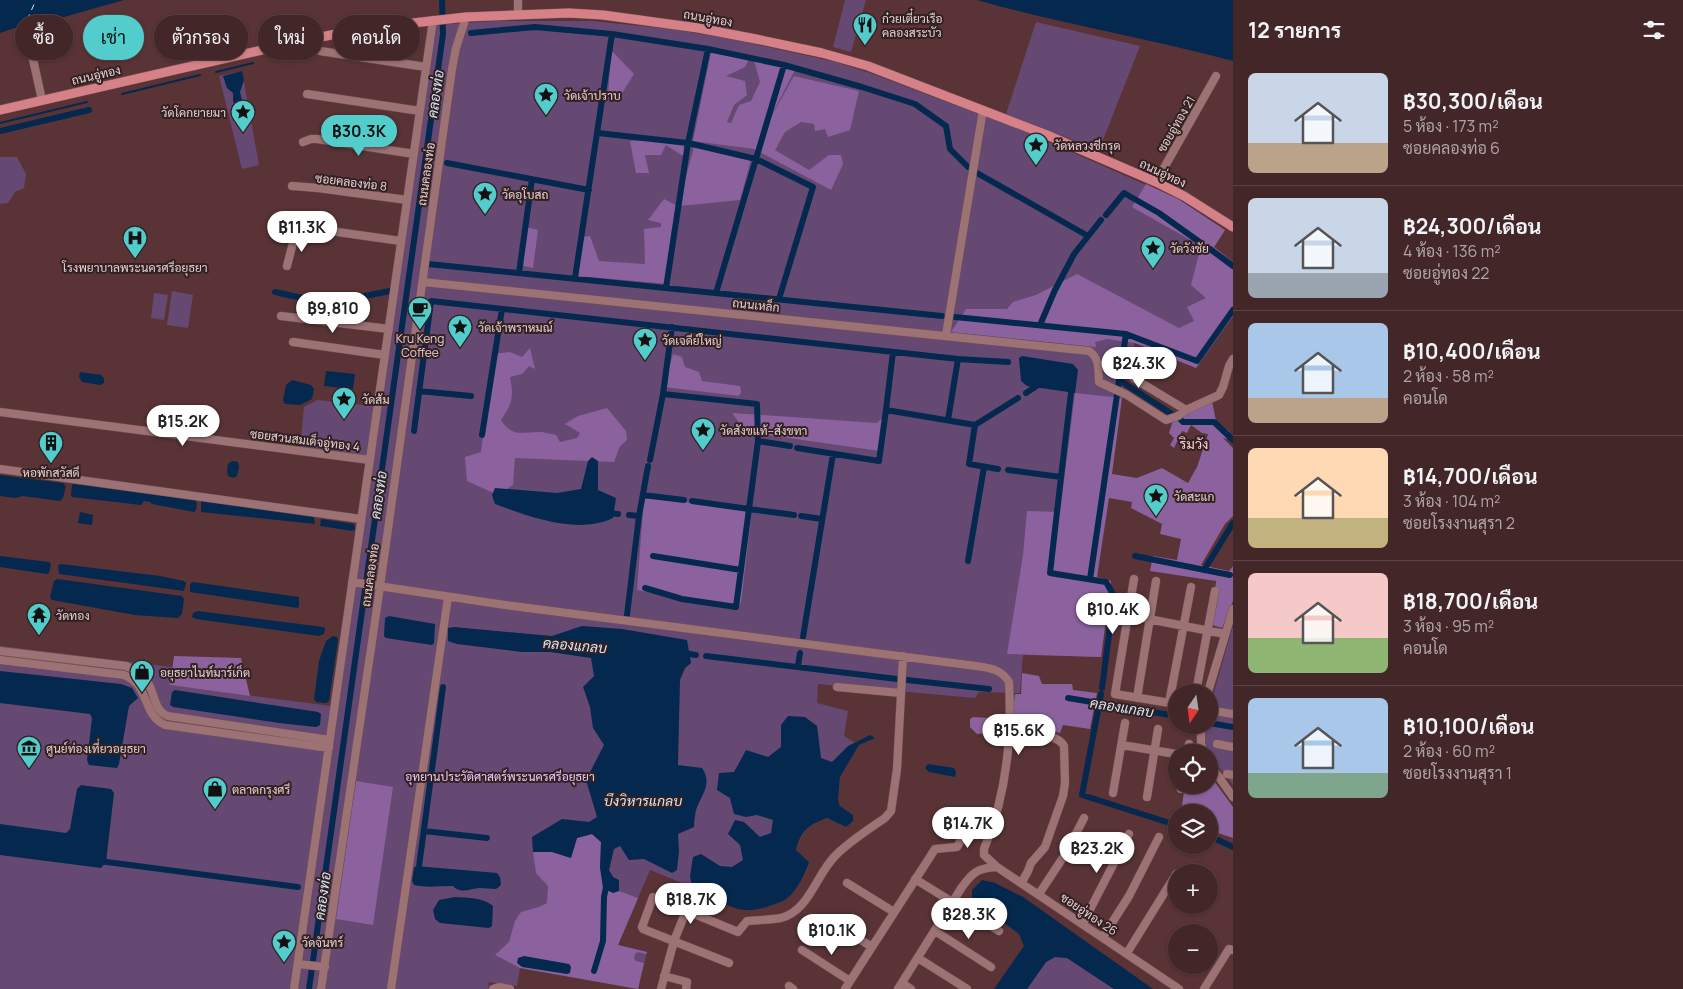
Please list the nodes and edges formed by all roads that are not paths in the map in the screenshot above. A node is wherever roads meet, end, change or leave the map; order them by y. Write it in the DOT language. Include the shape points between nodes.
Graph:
graph roads {
  1 [pos="518,0"];
  2 [pos="518,14"];
  3 [pos="466,17"];
  4 [pos="435,20"];
  5 [pos="323,37"];
  6 [pos="258,51"];
  7 [pos="323,51"];
  8 [pos="33,60"];
  9 [pos="426,67"];
  10 [pos="1216,76"];
  11 [pos="307,94"];
  12 [pos="42,100"];
  13 [pos="0,110"];
  14 [pos="983,110"];
  15 [pos="420,111"];
  16 [pos="303,142"];
  17 [pos="414,154"];
  18 [pos="1156,182"];
  19 [pos="292,186"];
  20 [pos="407,200"];
  21 [pos="1233,227"];
  22 [pos="401,241"];
  23 [pos="287,266"];
  24 [pos="423,282"];
  25 [pos="281,316"];
  26 [pos="389,329"];
  27 [pos="946,335"];
  28 [pos="293,342"];
  29 [pos="385,355"];
  30 [pos="1233,359"];
  31 [pos="1133,378"];
  32 [pos="1186,410"];
  33 [pos="0,412"];
  34 [pos="370,460"];
  35 [pos="0,470"];
  36 [pos="361,519"];
  37 [pos="1134,579"];
  38 [pos="1156,581"];
  39 [pos="356,583"];
  40 [pos="377,586"];
  41 [pos="1191,587"];
  42 [pos="1215,591"];
  43 [pos="448,596"];
  44 [pos="1233,609"];
  45 [pos="1128,615"];
  46 [pos="1150,619"];
  47 [pos="1184,626"];
  48 [pos="1208,630"];
  49 [pos="1225,634"];
  50 [pos="0,651"];
  51 [pos="903,656"];
  52 [pos="0,660"];
  53 [pos="1176,684"];
  54 [pos="1198,684"];
  55 [pos="1210,684"];
  56 [pos="837,687"];
  57 [pos="901,693"];
  58 [pos="1137,698"];
  59 [pos="1168,703"];
  60 [pos="1218,712"];
  61 [pos="1233,714"];
  62 [pos="1125,723"];
  63 [pos="1009,726"];
  64 [pos="1158,729"];
  65 [pos="330,740"];
  66 [pos="1218,744"];
  67 [pos="1122,745"];
  68 [pos="1233,747"];
  69 [pos="329,748"];
  70 [pos="1155,750"];
  71 [pos="1168,752"];
  72 [pos="1218,776"];
  73 [pos="1114,793"];
  74 [pos="1147,797"];
  75 [pos="1233,797"];
  76 [pos="976,815"];
  77 [pos="1084,818"];
  78 [pos="1129,834"];
  79 [pos="1159,837"];
  80 [pos="997,867"];
  81 [pos="915,879"];
  82 [pos="1022,882"];
  83 [pos="847,883"];
  84 [pos="1168,887"];
  85 [pos="1039,894"];
  86 [pos="952,902"];
  87 [pos="686,911"];
  88 [pos="894,912"];
  89 [pos="827,919"];
  90 [pos="1083,923"];
  91 [pos="934,931"];
  92 [pos="999,931"];
  93 [pos="1103,937"];
  94 [pos="674,942"];
  95 [pos="872,946"];
  96 [pos="802,950"];
  97 [pos="1233,950"];
  98 [pos="1127,953"];
  99 [pos="918,958"];
  100 [pos="729,963"];
  101 [pos="300,964"];
  102 [pos="323,967"];
  103 [pos="991,968"];
  104 [pos="664,976"];
  105 [pos="850,981"];
  106 [pos="900,986"];
  107 [pos="294,989"];
  108 [pos="321,989"];
  109 [pos="391,989"];
  110 [pos="493,989"];
  111 [pos="510,989"];
  112 [pos="661,989"];
  113 [pos="686,989"];
  114 [pos="845,989"];
  115 [pos="912,989"];
  116 [pos="966,989"];
  117 [pos="1180,989"];
  118 [pos="1204,989"];
  1 -- 2 [label="street"];
  2 -- 3 [label="main road, ถนนอู่ทอง"];
  2 -- 14 [label="main road, ถนนอู่ทอง" via="603,15 698,28 783,45 856,61"];
  3 -- 4 [label="main road, ถนนอู่ทอง"];
  3 -- 24 [label="street, ถนนคลองท่อ" via="452,70"];
  4 -- 5 [label="main road, ถนนอู่ทอง"];
  4 -- 9 [label="street, ถนนคลองท่อ"];
  6 -- 12 [label="main road, ถนนอู่ทอง"];
  7 -- 9 [label="street"];
  8 -- 12 [label="street"];
  9 -- 15 [label="street, ถนนคลองท่อ"];
  10 -- 18 [label="street, ซอยอู่ทอง 21"];
  11 -- 15 [label="street"];
  12 -- 13 [label="main road, ถนนอู่ทอง"];
  14 -- 18 [label="main road, ถนนอู่ทอง"];
  14 -- 27 [label="street"];
  15 -- 17 [label="street, ถนนคลองท่อ"];
  16 -- 17 [label="street" via="317,139"];
  17 -- 20 [label="street, ถนนคลองท่อ"];
  18 -- 21 [label="main road, ถนนอู่ทอง"];
  19 -- 20 [label="street, ซอยคลองท่อ 8"];
  20 -- 22 [label="street, ถนนคลองท่อ"];
  22 -- 23 [label="street" via="302,227 296,231"];
  22 -- 26 [label="street, ถนนคลองท่อ"];
  24 -- 27 [label="street, ถนนเหล็ก"];
  24 -- 40 [label="street, ถนนคลองท่อ"];
  25 -- 26 [label="street"];
  26 -- 29 [label="street, ถนนคลองท่อ"];
  27 -- 32 [label="street, ถนนเหล็ก" via="1086,350 1096,355 1099,382 1127,395 1166,420"];
  28 -- 29 [label="street"];
  29 -- 34 [label="street, ถนนคลองท่อ"];
  30 -- 32 [label="street" via="1219,395"];
  31 -- 32 [label="street"];
  33 -- 34 [label="street, ซอยสวนสมเด็จอู่ทอง 4"];
  34 -- 36 [label="street, ถนนคลองท่อ"];
  35 -- 36 [label="street"];
  36 -- 39 [label="street, ถนนคลองท่อ"];
  37 -- 45 [label="street"];
  38 -- 46 [label="street"];
  39 -- 40 [label="street"];
  39 -- 65 [label="street, ถนนคลองท่อ"];
  40 -- 43 [label="street"];
  40 -- 102 [label="street, ถนนคลองท่อ"];
  41 -- 47 [label="street"];
  42 -- 48 [label="street"];
  43 -- 51 [label="street"];
  43 -- 109 [label="street"];
  44 -- 49 [label="street"];
  45 -- 46 [label="street"];
  45 -- 58 [label="street" via="1115,694"];
  46 -- 47 [label="street"];
  46 -- 58 [label="street"];
  47 -- 48 [label="street"];
  47 -- 53 [label="street"];
  48 -- 49 [label="street"];
  48 -- 54 [label="street"];
  49 -- 55 [label="street"];
  50 -- 65 [label="street" via="126,666 136,670 148,683 159,710 168,716"];
  51 -- 57 [label="street"];
  51 -- 63 [label="street" via="999,671 1009,682"];
  52 -- 69 [label="street" via="124,675 137,682 154,718 165,725"];
  56 -- 57 [label="street"];
  57 -- 87 [label="street" via="891,811 836,854 799,908 782,918 747,921 738,932"];
  58 -- 59 [label="street"];
  60 -- 61 [label="street"];
  62 -- 67 [label="street"];
  63 -- 80 [label="street" via="1000,800 984,849 984,855"];
  63 -- 82 [label="street" via="1054,737 1064,746 1066,783 1063,796 1045,847 1030,863"];
  64 -- 70 [label="street"];
  65 -- 69 [label="street, ถนนคลองท่อ"];
  66 -- 68 [label="street"];
  67 -- 70 [label="street"];
  67 -- 73 [label="street"];
  69 -- 101 [label="street, ถนนคลองท่อ"];
  70 -- 71 [label="street"];
  70 -- 74 [label="street"];
  72 -- 75 [label="street"];
  76 -- 81 [label="street" via="957,846 935,849"];
  77 -- 85 [label="street"];
  78 -- 90 [label="street"];
  79 -- 93 [label="street" via="1129,896"];
  80 -- 82 [label="street, ซอยอู่ทอง 26"];
  80 -- 86 [label="street" via="982,868 970,876"];
  81 -- 86 [label="street"];
  81 -- 88 [label="street"];
  82 -- 85 [label="street, ซอยอู่ทอง 26"];
  83 -- 88 [label="street"];
  84 -- 98 [label="street"];
  85 -- 90 [label="street, ซอยอู่ทอง 26"];
  86 -- 91 [label="street"];
  86 -- 92 [label="street"];
  87 -- 94 [label="street"];
  87 -- 94 [label="street" via="653,897 642,928"];
  88 -- 95 [label="street"];
  89 -- 95 [label="street"];
  90 -- 93 [label="street, ซอยอู่ทอง 26"];
  91 -- 99 [label="street"];
  91 -- 103 [label="street"];
  93 -- 98 [label="street, ซอยอู่ทอง 26"];
  94 -- 100 [label="street"];
  94 -- 104 [label="street"];
  95 -- 105 [label="street"];
  96 -- 105 [label="street"];
  97 -- 118 [label="street" via="1229,949"];
  98 -- 117 [label="street, ซอยอู่ทอง 26"];
  99 -- 106 [label="street"];
  99 -- 116 [label="street"];
  101 -- 102 [label="street"];
  101 -- 107 [label="street, ถนนคลองท่อ"];
  102 -- 108 [label="street, ถนนคลองท่อ"];
  104 -- 112 [label="street"];
  104 -- 113 [label="street" via="688,982"];
  105 -- 114 [label="street"];
  106 -- 115 [label="street"];
  110 -- 111 [label="street"];
}
